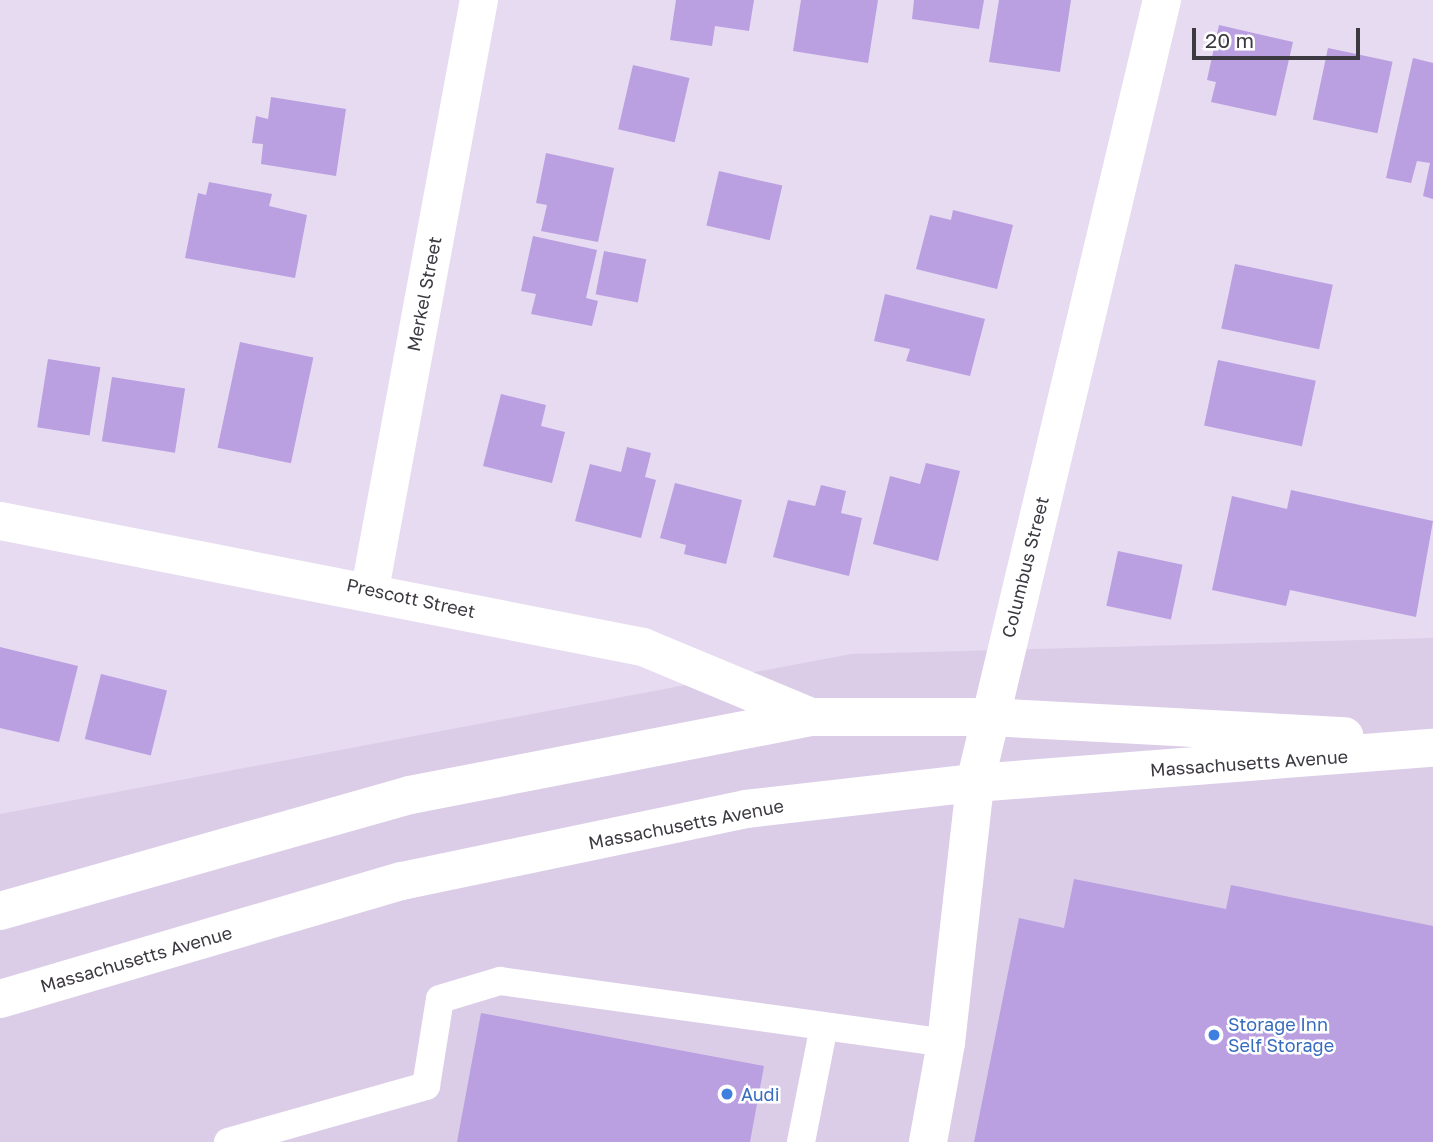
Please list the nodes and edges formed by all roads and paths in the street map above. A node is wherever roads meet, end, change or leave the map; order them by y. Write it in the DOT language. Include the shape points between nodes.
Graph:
graph roads {
  1 [pos="479,0"];
  2 [pos="1162,0"];
  3 [pos="0,521"];
  4 [pos="370,589"];
  5 [pos="811,717"];
  6 [pos="989,717"];
  7 [pos="1433,741"];
  8 [pos="1433,748"];
  9 [pos="975,783"];
  10 [pos="0,911"];
  11 [pos="0,999"];
  12 [pos="823,1031"];
  13 [pos="946,1043"];
  14 [pos="228,1142"];
  15 [pos="801,1142"];
  16 [pos="928,1142"];
  1 -- 4 [label="main road, Merkel Street"];
  2 -- 6 [label="main road, Columbus Street"];
  3 -- 4 [label="main road, Prescott Street"];
  4 -- 5 [label="main road, Prescott Street" via="643,647"];
  5 -- 6 [label="main road, Massachusetts Avenue"];
  5 -- 10 [label="main road, Massachusetts Avenue" via="410,795"];
  6 -- 7 [label="main road, Massachusetts Avenue"];
  6 -- 9 [label="main road, Columbus Street"];
  8 -- 9 [label="main road, Massachusetts Avenue"];
  9 -- 11 [label="main road, Massachusetts Avenue" via="746,809 402,881"];
  9 -- 13 [label="main road, Columbus Street"];
  12 -- 13 [label="lane"];
  12 -- 14 [label="lane" via="500,981 440,999 426,1086"];
  12 -- 15 [label="lane"];
  13 -- 16 [label="main road, Columbus Street"];
}
